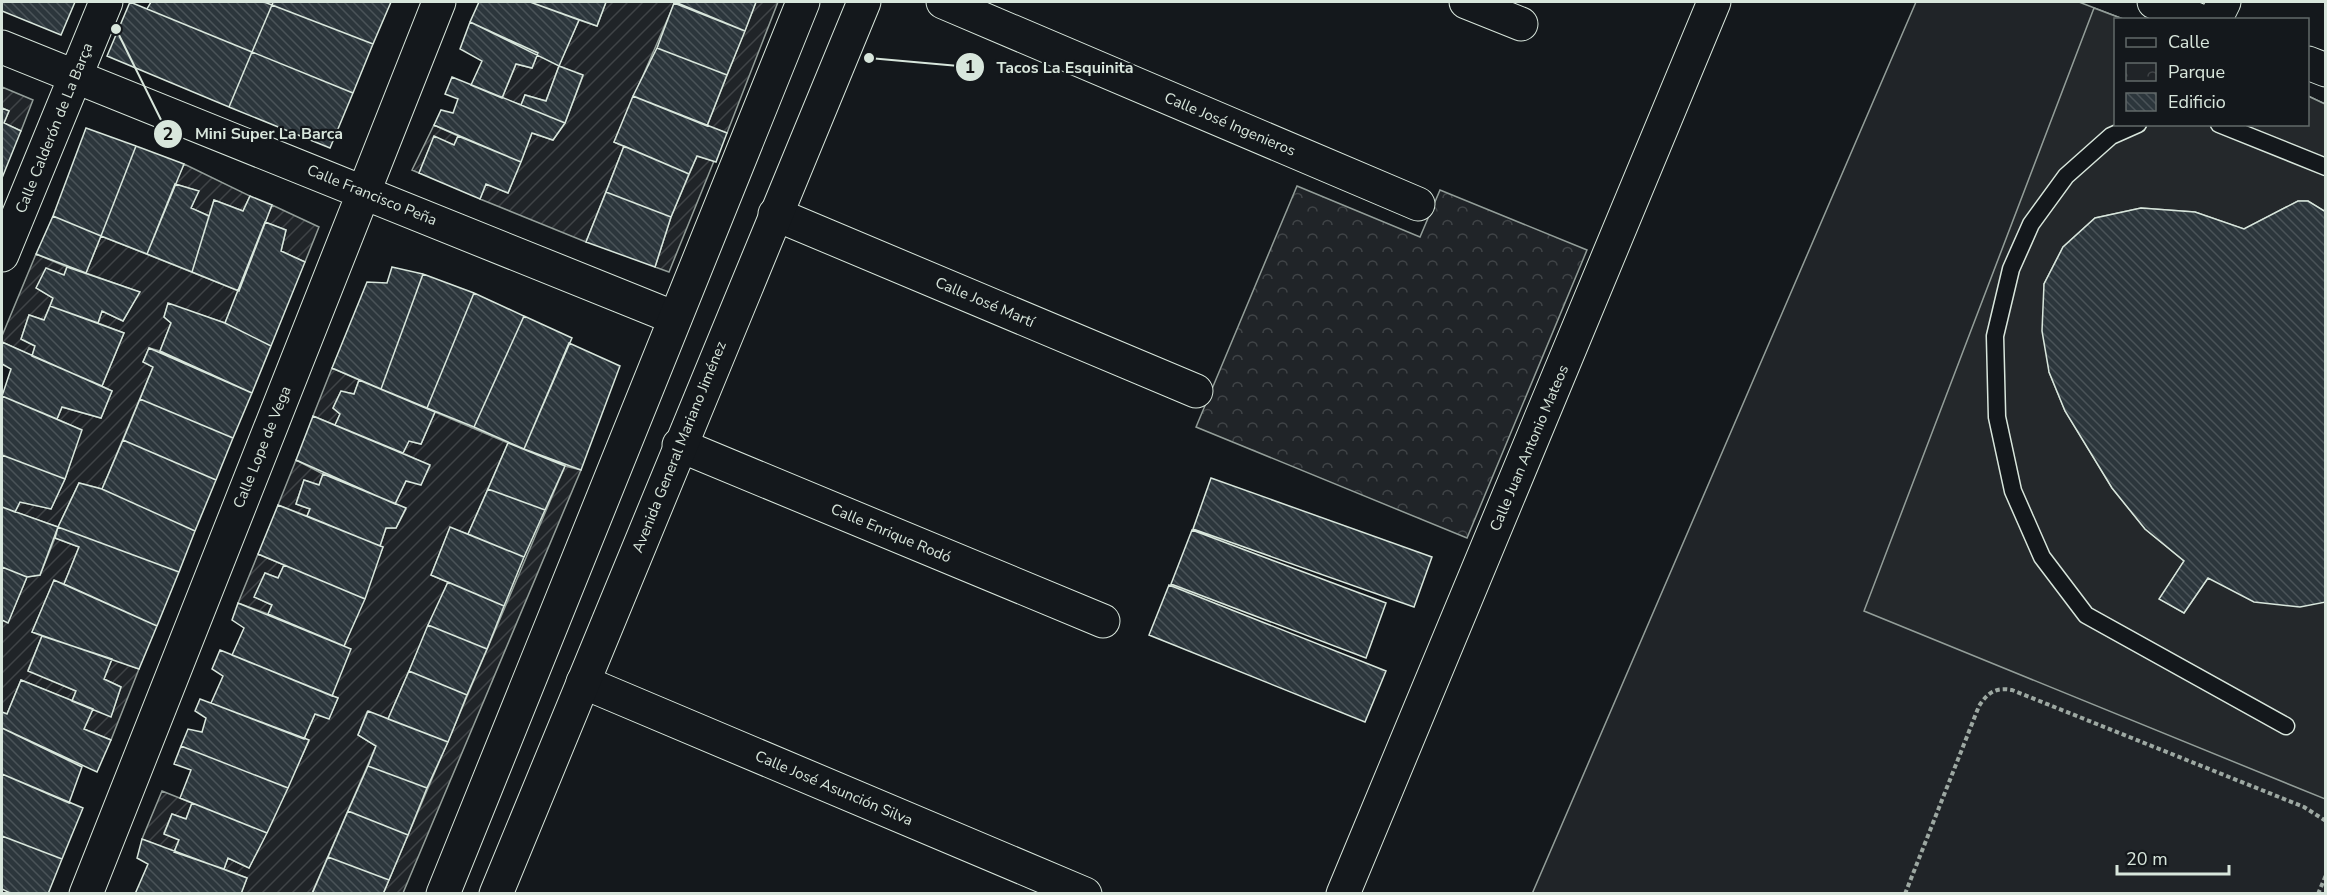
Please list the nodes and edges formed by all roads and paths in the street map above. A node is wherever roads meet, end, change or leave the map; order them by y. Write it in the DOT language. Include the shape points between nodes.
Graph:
graph roads {
  1 [pos="106,2"];
  2 [pos="439,2"];
  3 [pos="803,2"];
  4 [pos="864,2"];
  5 [pos="943,2"];
  6 [pos="1466,2"];
  7 [pos="1714,2"];
  8 [pos="2158,2"];
  9 [pos="2224,2"];
  10 [pos="2194,18"];
  11 [pos="2216,18"];
  12 [pos="1521,24"];
  13 [pos="2,47"];
  14 [pos="2309,64"];
  15 [pos="2325,70"];
  16 [pos="76,76"];
  17 [pos="2134,126"];
  18 [pos="2224,126"];
  19 [pos="2325,167"];
  20 [pos="363,191"];
  21 [pos="1418,204"];
  22 [pos="775,214"];
  23 [pos="2,255"];
  24 [pos="675,318"];
  25 [pos="1196,391"];
  26 [pos="679,445"];
  27 [pos="1103,621"];
  28 [pos="583,682"];
  29 [pos="2286,726"];
  30 [pos="2325,821"];
  31 [pos="2325,875"];
  32 [pos="86,894"];
  33 [pos="443,894"];
  34 [pos="496,894"];
  35 [pos="1085,894"];
  36 [pos="1343,894"];
  37 [pos="1905,894"];
  38 [pos="2318,894"];
  1 -- 16 [label="street, Calle Calderón de La Barça"];
  2 -- 20 [label="street, Calle Lope de Vega"];
  3 -- 24 [label="street"];
  4 -- 22 [label="street, Avenida General Mariano Jiménez"];
  5 -- 21 [label="street, Calle José Ingenieros"];
  6 -- 12 [label="street"];
  7 -- 36 [label="street, Calle Juan Antonio Mateos"];
  8 -- 10 [label="street"];
  9 -- 11 [label="street"];
  13 -- 16 [label="street, Calle Francisco Peña"];
  14 -- 15 [label="street"];
  16 -- 20 [label="street, Calle Francisco Peña"];
  16 -- 23 [label="street, Calle Calderón de La Barça"];
  17 -- 29 [label="lane" via="2111,136 2066,176 2031,224 2011,269 1995,336 1997,417 2013,491 2042,557 2085,615"];
  18 -- 19 [label="lane"];
  20 -- 24 [label="street, Calle Francisco Peña"];
  20 -- 32 [label="street, Calle Lope de Vega"];
  22 -- 25 [label="street, Calle José Martí"];
  22 -- 26 [label="street, Avenida General Mariano Jiménez"];
  24 -- 33 [label="street"];
  26 -- 27 [label="street, Calle Enrique Rodó"];
  26 -- 28 [label="street, Avenida General Mariano Jiménez"];
  28 -- 34 [label="street, Avenida General Mariano Jiménez"];
  28 -- 35 [label="street, Calle José Asunción Silva"];
  30 -- 37 [label="path" via="2304,807 2000,688 1987,694 1979,706"];
  31 -- 38 [label="path"];
}
